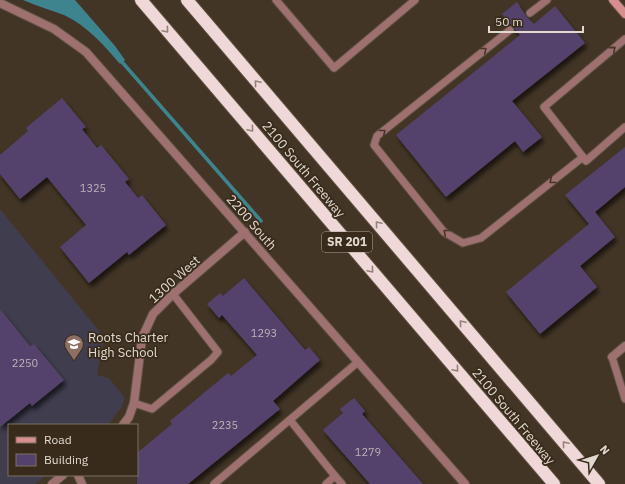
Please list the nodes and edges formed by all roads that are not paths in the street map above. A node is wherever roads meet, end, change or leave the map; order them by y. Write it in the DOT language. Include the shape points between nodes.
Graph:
graph roads {
  1 [pos="141,0"];
  2 [pos="187,0"];
  3 [pos="276,0"];
  4 [pos="415,0"];
  5 [pos="547,0"];
  6 [pos="614,0"];
  7 [pos="0,2"];
  8 [pos="530,13"];
  9 [pos="625,14"];
  10 [pos="510,30"];
  11 [pos="625,39"];
  12 [pos="625,127"];
  13 [pos="583,157"];
  14 [pos="245,232"];
  15 [pos="173,294"];
  16 [pos="625,346"];
  17 [pos="612,357"];
  18 [pos="358,362"];
  19 [pos="625,399"];
  20 [pos="134,402"];
  21 [pos="290,420"];
  22 [pos="124,424"];
  23 [pos="62,476"];
  24 [pos="335,476"];
  25 [pos="52,484"];
  26 [pos="214,484"];
  27 [pos="326,484"];
  28 [pos="342,484"];
  29 [pos="465,484"];
  30 [pos="554,484"];
  31 [pos="599,484"];
  1 -- 30 [label="highway, 2100 South Freeway / SR 201, one-way"];
  31 -- 2 [label="highway, 2100 South Freeway / SR 201, one-way"];
  3 -- 4 [label="lane" via="334,68"];
  5 -- 8 [label="lane"];
  6 -- 9 [label="street"];
  7 -- 14 [label="street, 2200 South" via="54,29 86,52"];
  13 -- 10 [label="lane, one-way" via="481,238 462,243 444,232 374,145 377,136"];
  13 -- 11 [label="lane, one-way" via="544,107"];
  12 -- 13 [label="lane" via="586,161"];
  14 -- 15 [label="street, 1300 West"];
  14 -- 18 [label="street, 2200 South"];
  15 -- 20 [label="street, 1300 West" via="153,314 142,338"];
  15 -- 20 [label="lane" via="218,352 152,409"];
  16 -- 17 [label="street"];
  17 -- 19 [label="lane"];
  18 -- 21 [label="lane"];
  18 -- 29 [label="street, 2200 South"];
  20 -- 22 [label="street, 1300 West"];
  21 -- 24 [label="lane"];
  21 -- 26 [label="lane"];
  23 -- 25 [label="street"];
  24 -- 27 [label="lane"];
  24 -- 28 [label="lane"];
}
